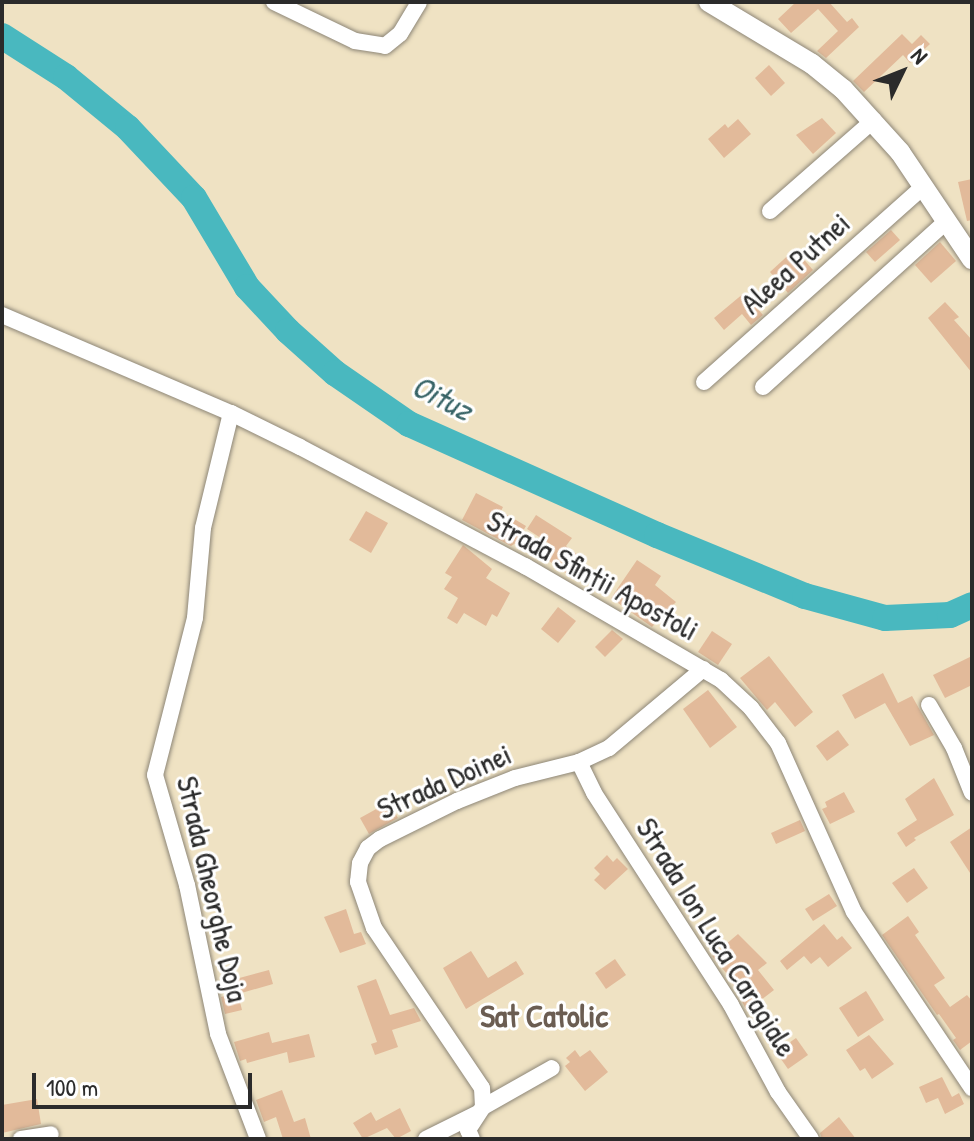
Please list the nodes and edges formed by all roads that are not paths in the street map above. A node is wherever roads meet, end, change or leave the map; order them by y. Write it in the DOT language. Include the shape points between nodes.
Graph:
graph roads {
  1 [pos="274,2"];
  2 [pos="419,2"];
  3 [pos="709,2"];
  4 [pos="874,120"];
  5 [pos="924,186"];
  6 [pos="770,211"];
  7 [pos="947,221"];
  8 [pos="972,259"];
  9 [pos="2,315"];
  10 [pos="704,382"];
  11 [pos="763,387"];
  12 [pos="231,413"];
  13 [pos="703,669"];
  14 [pos="929,705"];
  15 [pos="579,762"];
  16 [pos="972,793"];
  17 [pos="552,1068"];
  18 [pos="972,1088"];
  19 [pos="480,1110"];
  20 [pos="51,1134"];
  21 [pos="21,1139"];
  22 [pos="258,1139"];
  23 [pos="426,1139"];
  24 [pos="472,1139"];
  25 [pos="811,1139"];
  1 -- 2 [label="street" via="355,41 385,46 400,34"];
  3 -- 4 [label="street" via="812,64"];
  4 -- 5 [label="street"];
  4 -- 6 [label="street"];
  5 -- 7 [label="street"];
  5 -- 10 [label="street, Aleea Putnei"];
  7 -- 8 [label="street"];
  7 -- 11 [label="street"];
  9 -- 12 [label="street, Strada Sfinții Apostoli"];
  12 -- 13 [label="street, Strada Sfinții Apostoli" via="525,566"];
  12 -- 22 [label="street, Strada Gheorghe Doja" via="203,528 195,618 155,775 187,885 218,1034"];
  13 -- 15 [label="street, Strada Doinei" via="627,735"];
  13 -- 18 [label="street, Strada Sfinții Apostoli" via="738,694 778,743 854,912"];
  14 -- 16 [label="street"];
  15 -- 19 [label="street, Strada Doinei" via="515,778 457,801 380,839 360,863 358,882 374,928 476,1075 485,1100"];
  15 -- 25 [label="street, Strada Ion Luca Caragiale"];
  17 -- 19 [label="street"];
  19 -- 23 [label="street"];
  19 -- 24 [label="street, Strada Doinei" via="468,1130"];
  20 -- 21 [label="street"];
}
